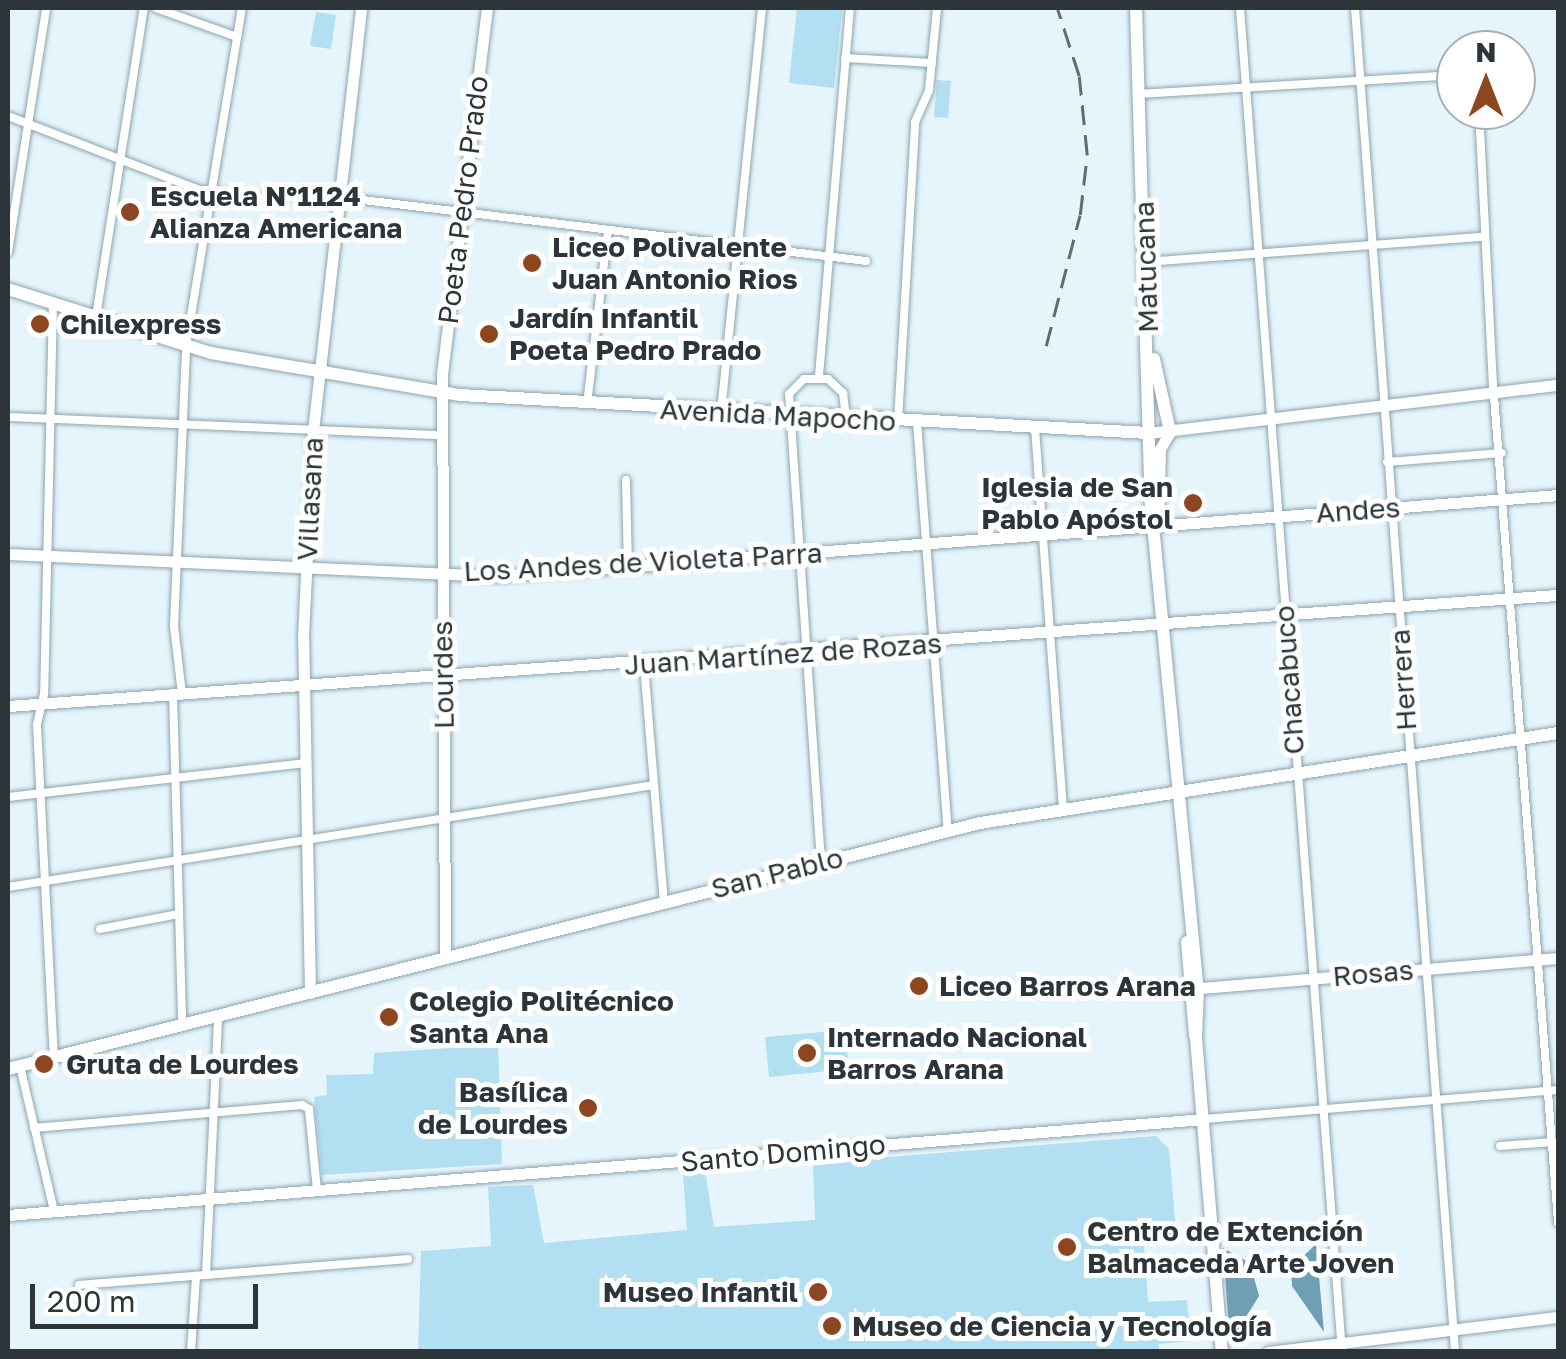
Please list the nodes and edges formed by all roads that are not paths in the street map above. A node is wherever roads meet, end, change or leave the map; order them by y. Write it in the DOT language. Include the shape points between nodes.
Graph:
graph roads {
  1 [pos="46,8"];
  2 [pos="144,8"];
  3 [pos="156,8"];
  4 [pos="242,8"];
  5 [pos="361,8"];
  6 [pos="488,8"];
  7 [pos="762,8"];
  8 [pos="850,8"];
  9 [pos="936,8"];
  10 [pos="1136,8"];
  11 [pos="1240,8"];
  12 [pos="1354,8"];
  13 [pos="237,37"];
  14 [pos="845,58"];
  15 [pos="932,63"];
  16 [pos="1436,75"];
  17 [pos="1360,81"];
  18 [pos="1245,87"];
  19 [pos="1138,94"];
  20 [pos="8,116"];
  21 [pos="27,123"];
  22 [pos="1479,130"];
  23 [pos="120,159"];
  24 [pos="212,191"];
  25 [pos="338,197"];
  26 [pos="284,201"];
  27 [pos="462,213"];
  28 [pos="608,232"];
  29 [pos="1482,237"];
  30 [pos="1373,245"];
  31 [pos="737,248"];
  32 [pos="8,252"];
  33 [pos="1258,254"];
  34 [pos="826,257"];
  35 [pos="866,261"];
  36 [pos="1146,262"];
  37 [pos="8,289"];
  38 [pos="54,304"];
  39 [pos="96,317"];
  40 [pos="1148,337"];
  41 [pos="186,346"];
  42 [pos="316,376"];
  43 [pos="820,376"];
  44 [pos="1558,385"];
  45 [pos="1495,392"];
  46 [pos="444,393"];
  47 [pos="587,404"];
  48 [pos="1382,406"];
  49 [pos="721,412"];
  50 [pos="787,416"];
  51 [pos="8,417"];
  52 [pos="846,418"];
  53 [pos="48,419"];
  54 [pos="1270,420"];
  55 [pos="898,421"];
  56 [pos="917,422"];
  57 [pos="183,425"];
  58 [pos="1035,428"];
  59 [pos="313,430"];
  60 [pos="1170,432"];
  61 [pos="1148,433"];
  62 [pos="446,436"];
  63 [pos="1502,452"];
  64 [pos="1387,462"];
  65 [pos="626,480"];
  66 [pos="1558,496"];
  67 [pos="1506,499"];
  68 [pos="1390,508"];
  69 [pos="1277,516"];
  70 [pos="1158,526"];
  71 [pos="1043,535"];
  72 [pos="926,544"];
  73 [pos="8,554"];
  74 [pos="797,554"];
  75 [pos="44,556"];
  76 [pos="177,562"];
  77 [pos="628,566"];
  78 [pos="306,567"];
  79 [pos="441,572"];
  80 [pos="1558,595"];
  81 [pos="1513,598"];
  82 [pos="1397,608"];
  83 [pos="1284,616"];
  84 [pos="1166,626"];
  85 [pos="1050,634"];
  86 [pos="934,643"];
  87 [pos="804,652"];
  88 [pos="644,664"];
  89 [pos="443,678"];
  90 [pos="304,684"];
  91 [pos="178,694"];
  92 [pos="42,704"];
  93 [pos="8,706"];
  94 [pos="1558,733"];
  95 [pos="1523,738"];
  96 [pos="1408,756"];
  97 [pos="306,763"];
  98 [pos="1296,772"];
  99 [pos="176,778"];
  100 [pos="654,785"];
  101 [pos="1178,790"];
  102 [pos="41,793"];
  103 [pos="8,797"];
  104 [pos="1063,808"];
  105 [pos="444,817"];
  106 [pos="948,830"];
  107 [pos="307,839"];
  108 [pos="178,859"];
  109 [pos="820,862"];
  110 [pos="46,880"];
  111 [pos="8,886"];
  112 [pos="664,902"];
  113 [pos="179,914"];
  114 [pos="100,929"];
  115 [pos="446,958"];
  116 [pos="1558,958"];
  117 [pos="1540,960"];
  118 [pos="1427,969"];
  119 [pos="1311,978"];
  120 [pos="1192,988"];
  121 [pos="310,993"];
  122 [pos="218,1016"];
  123 [pos="182,1025"];
  124 [pos="54,1058"];
  125 [pos="14,1068"];
  126 [pos="1554,1090"];
  127 [pos="1437,1100"];
  128 [pos="1322,1109"];
  129 [pos="211,1114"];
  130 [pos="1204,1118"];
  131 [pos="34,1128"];
  132 [pos="1553,1142"];
  133 [pos="1500,1146"];
  134 [pos="317,1190"];
  135 [pos="206,1199"];
  136 [pos="54,1211"];
  137 [pos="8,1216"];
  138 [pos="1558,1222"];
  139 [pos="408,1260"];
  140 [pos="206,1275"];
  141 [pos="196,1276"];
  142 [pos="79,1285"];
  143 [pos="1558,1316"];
  144 [pos="1454,1331"];
  145 [pos="1341,1347"];
  146 [pos="191,1352"];
  147 [pos="1222,1352"];
  148 [pos="1268,1352"];
  149 [pos="1456,1352"];
  1 -- 21 [label="street"];
  2 -- 23 [label="street"];
  3 -- 13 [label="street"];
  4 -- 13 [label="street"];
  5 -- 25 [label="street, Villasana"];
  6 -- 27 [label="street, Poeta Pedro Prado"];
  7 -- 31 [label="street"];
  8 -- 14 [label="street"];
  9 -- 15 [label="street"];
  10 -- 19 [label="main road, Matucana"];
  11 -- 18 [label="street, Chacabuco"];
  12 -- 17 [label="street, Herrera"];
  13 -- 24 [label="street"];
  14 -- 15 [label="street"];
  14 -- 34 [label="street"];
  15 -- 55 [label="street" via="915,127"];
  16 -- 17 [label="street"];
  17 -- 18 [label="street"];
  17 -- 30 [label="street, Herrera"];
  18 -- 19 [label="street"];
  18 -- 33 [label="street, Chacabuco"];
  19 -- 36 [label="main road, Matucana"];
  20 -- 21 [label="street"];
  21 -- 23 [label="street"];
  21 -- 32 [label="street"];
  22 -- 29 [label="street"];
  23 -- 24 [label="street"];
  23 -- 39 [label="street"];
  24 -- 26 [label="street"];
  24 -- 41 [label="street"];
  25 -- 27 [label="street"];
  25 -- 42 [label="street, Villasana"];
  27 -- 28 [label="street"];
  27 -- 46 [label="street, Poeta Pedro Prado"];
  28 -- 31 [label="street"];
  28 -- 47 [label="street"];
  29 -- 30 [label="street"];
  29 -- 45 [label="street"];
  30 -- 33 [label="street"];
  30 -- 48 [label="street, Herrera"];
  31 -- 34 [label="street"];
  31 -- 49 [label="street"];
  33 -- 36 [label="street"];
  33 -- 54 [label="street, Chacabuco"];
  34 -- 35 [label="street"];
  34 -- 43 [label="street"];
  36 -- 40 [label="main road, Matucana"];
  37 -- 38 [label="main road, Avenida Mapocho"];
  38 -- 39 [label="main road, Avenida Mapocho"];
  38 -- 53 [label="street"];
  39 -- 41 [label="main road, Avenida Mapocho"];
  40 -- 60 [label="main road"];
  40 -- 61 [label="main road, Matucana"];
  41 -- 42 [label="main road, Avenida Mapocho"];
  41 -- 57 [label="street"];
  42 -- 46 [label="main road, Avenida Mapocho"];
  42 -- 59 [label="street, Villasana"];
  43 -- 50 [label="street" via="794,386"];
  43 -- 52 [label="street" via="841,389"];
  44 -- 45 [label="street, Avenida Mapocho"];
  45 -- 48 [label="street, Avenida Mapocho"];
  45 -- 63 [label="street"];
  46 -- 47 [label="main road, Avenida Mapocho"];
  46 -- 62 [label="street, Lourdes"];
  47 -- 49 [label="main road, Avenida Mapocho"];
  48 -- 54 [label="street, Avenida Mapocho"];
  48 -- 64 [label="street, Herrera"];
  49 -- 50 [label="main road, Avenida Mapocho"];
  50 -- 52 [label="main road, Avenida Mapocho"];
  50 -- 74 [label="street"];
  51 -- 53 [label="street"];
  52 -- 55 [label="main road, Avenida Mapocho"];
  53 -- 57 [label="street"];
  53 -- 75 [label="street"];
  54 -- 60 [label="street, Avenida Mapocho"];
  54 -- 69 [label="street, Chacabuco"];
  55 -- 56 [label="main road, Avenida Mapocho"];
  56 -- 58 [label="main road, Avenida Mapocho"];
  56 -- 72 [label="street"];
  57 -- 59 [label="street"];
  57 -- 76 [label="street"];
  58 -- 61 [label="main road, Avenida Mapocho"];
  58 -- 71 [label="street"];
  59 -- 62 [label="street"];
  59 -- 78 [label="street, Villasana"];
  60 -- 61 [label="street, Avenida Mapocho"];
  60 -- 70 [label="street, Matucana" via="1160,450"];
  61 -- 70 [label="main road, Matucana"];
  62 -- 79 [label="street, Lourdes"];
  63 -- 64 [label="street"];
  63 -- 67 [label="street"];
  64 -- 68 [label="street, Herrera"];
  65 -- 77 [label="street"];
  66 -- 67 [label="street, Andes"];
  67 -- 68 [label="street, Andes"];
  67 -- 81 [label="street"];
  68 -- 69 [label="street, Andes"];
  68 -- 82 [label="street, Herrera"];
  69 -- 70 [label="street, Andes"];
  69 -- 83 [label="street, Chacabuco"];
  70 -- 71 [label="street, Los Andes de Violeta Parra"];
  70 -- 84 [label="main road, Matucana"];
  71 -- 72 [label="street, Los Andes de Violeta Parra"];
  71 -- 85 [label="street"];
  72 -- 74 [label="street, Los Andes de Violeta Parra"];
  72 -- 86 [label="street"];
  73 -- 75 [label="street, Los Andes de Violeta Parra"];
  74 -- 77 [label="street, Los Andes de Violeta Parra"];
  74 -- 87 [label="street"];
  75 -- 76 [label="street, Los Andes de Violeta Parra"];
  75 -- 92 [label="street"];
  76 -- 78 [label="street, Los Andes de Violeta Parra"];
  76 -- 91 [label="street"];
  77 -- 79 [label="street, Los Andes de Violeta Parra" via="500,576"];
  78 -- 79 [label="street, Los Andes de Violeta Parra"];
  78 -- 90 [label="street, Villasana"];
  79 -- 89 [label="street, Lourdes"];
  80 -- 81 [label="street, Juan Martínez de Rozas"];
  81 -- 82 [label="street, Juan Martínez de Rozas"];
  81 -- 95 [label="street"];
  82 -- 83 [label="street, Juan Martínez de Rozas"];
  82 -- 96 [label="street, Herrera"];
  83 -- 84 [label="street, Juan Martínez de Rozas"];
  83 -- 98 [label="street, Chacabuco"];
  84 -- 85 [label="street, Juan Martínez de Rozas"];
  84 -- 101 [label="main road, Matucana"];
  85 -- 86 [label="street, Juan Martínez de Rozas"];
  85 -- 104 [label="street"];
  86 -- 87 [label="street, Juan Martínez de Rozas"];
  86 -- 106 [label="street"];
  87 -- 88 [label="street, Juan Martínez de Rozas"];
  87 -- 109 [label="street"];
  88 -- 89 [label="street, Juan Martínez de Rozas"];
  88 -- 100 [label="street"];
  89 -- 90 [label="street, Juan Martínez de Rozas"];
  89 -- 105 [label="street, Lourdes"];
  90 -- 91 [label="street, Juan Martínez de Rozas"];
  90 -- 97 [label="street, Villasana"];
  91 -- 92 [label="street, Juan Martínez de Rozas"];
  91 -- 99 [label="street"];
  92 -- 93 [label="street, Juan Martínez de Rozas"];
  92 -- 102 [label="street"];
  94 -- 95 [label="main road, San Pablo"];
  95 -- 96 [label="main road, San Pablo"];
  95 -- 117 [label="street"];
  96 -- 98 [label="main road, San Pablo"];
  96 -- 118 [label="street, Herrera"];
  97 -- 99 [label="street"];
  97 -- 107 [label="street, Villasana"];
  98 -- 101 [label="main road, San Pablo"];
  98 -- 119 [label="street, Chacabuco"];
  99 -- 102 [label="street"];
  99 -- 108 [label="street"];
  100 -- 105 [label="street"];
  100 -- 112 [label="street"];
  101 -- 104 [label="main road, San Pablo"];
  101 -- 120 [label="main road, Matucana"];
  102 -- 103 [label="street"];
  102 -- 110 [label="street"];
  104 -- 106 [label="main road, San Pablo"];
  105 -- 107 [label="street"];
  105 -- 115 [label="street, Lourdes"];
  106 -- 109 [label="main road, San Pablo"];
  107 -- 108 [label="street"];
  107 -- 121 [label="street, Villasana"];
  108 -- 110 [label="street"];
  108 -- 113 [label="street"];
  109 -- 112 [label="main road, San Pablo"];
  110 -- 111 [label="street"];
  110 -- 124 [label="street"];
  112 -- 115 [label="main road, San Pablo"];
  113 -- 114 [label="street"];
  113 -- 123 [label="street"];
  115 -- 121 [label="main road, San Pablo"];
  116 -- 117 [label="street, Rosas"];
  117 -- 118 [label="street, Rosas"];
  117 -- 126 [label="street"];
  118 -- 119 [label="street, Rosas"];
  118 -- 127 [label="street, Herrera"];
  119 -- 120 [label="street, Rosas"];
  119 -- 128 [label="street, Chacabuco"];
  120 -- 130 [label="main road, Matucana"];
  121 -- 122 [label="main road, San Pablo"];
  122 -- 123 [label="main road, San Pablo"];
  122 -- 129 [label="street"];
  123 -- 124 [label="main road, San Pablo"];
  124 -- 125 [label="main road, San Pablo"];
  125 -- 131 [label="street"];
  126 -- 127 [label="street, Santo Domingo"];
  126 -- 132 [label="street"];
  127 -- 128 [label="street, Santo Domingo"];
  127 -- 144 [label="street, Herrera"];
  128 -- 130 [label="street, Santo Domingo"];
  128 -- 145 [label="street, Chacabuco"];
  129 -- 131 [label="street"];
  129 -- 134 [label="street" via="306,1106"];
  129 -- 135 [label="street"];
  130 -- 134 [label="street, Santo Domingo"];
  130 -- 147 [label="main road, Matucana"];
  131 -- 136 [label="street"];
  132 -- 133 [label="street"];
  132 -- 138 [label="street"];
  134 -- 135 [label="street, Santo Domingo"];
  135 -- 136 [label="street, Santo Domingo"];
  135 -- 140 [label="street"];
  136 -- 137 [label="street, Santo Domingo"];
  139 -- 140 [label="street"];
  140 -- 141 [label="street"];
  141 -- 142 [label="street"];
  141 -- 146 [label="street"];
  143 -- 144 [label="street"];
  144 -- 145 [label="street"];
  144 -- 149 [label="street, Herrera"];
  145 -- 148 [label="street"];
}
